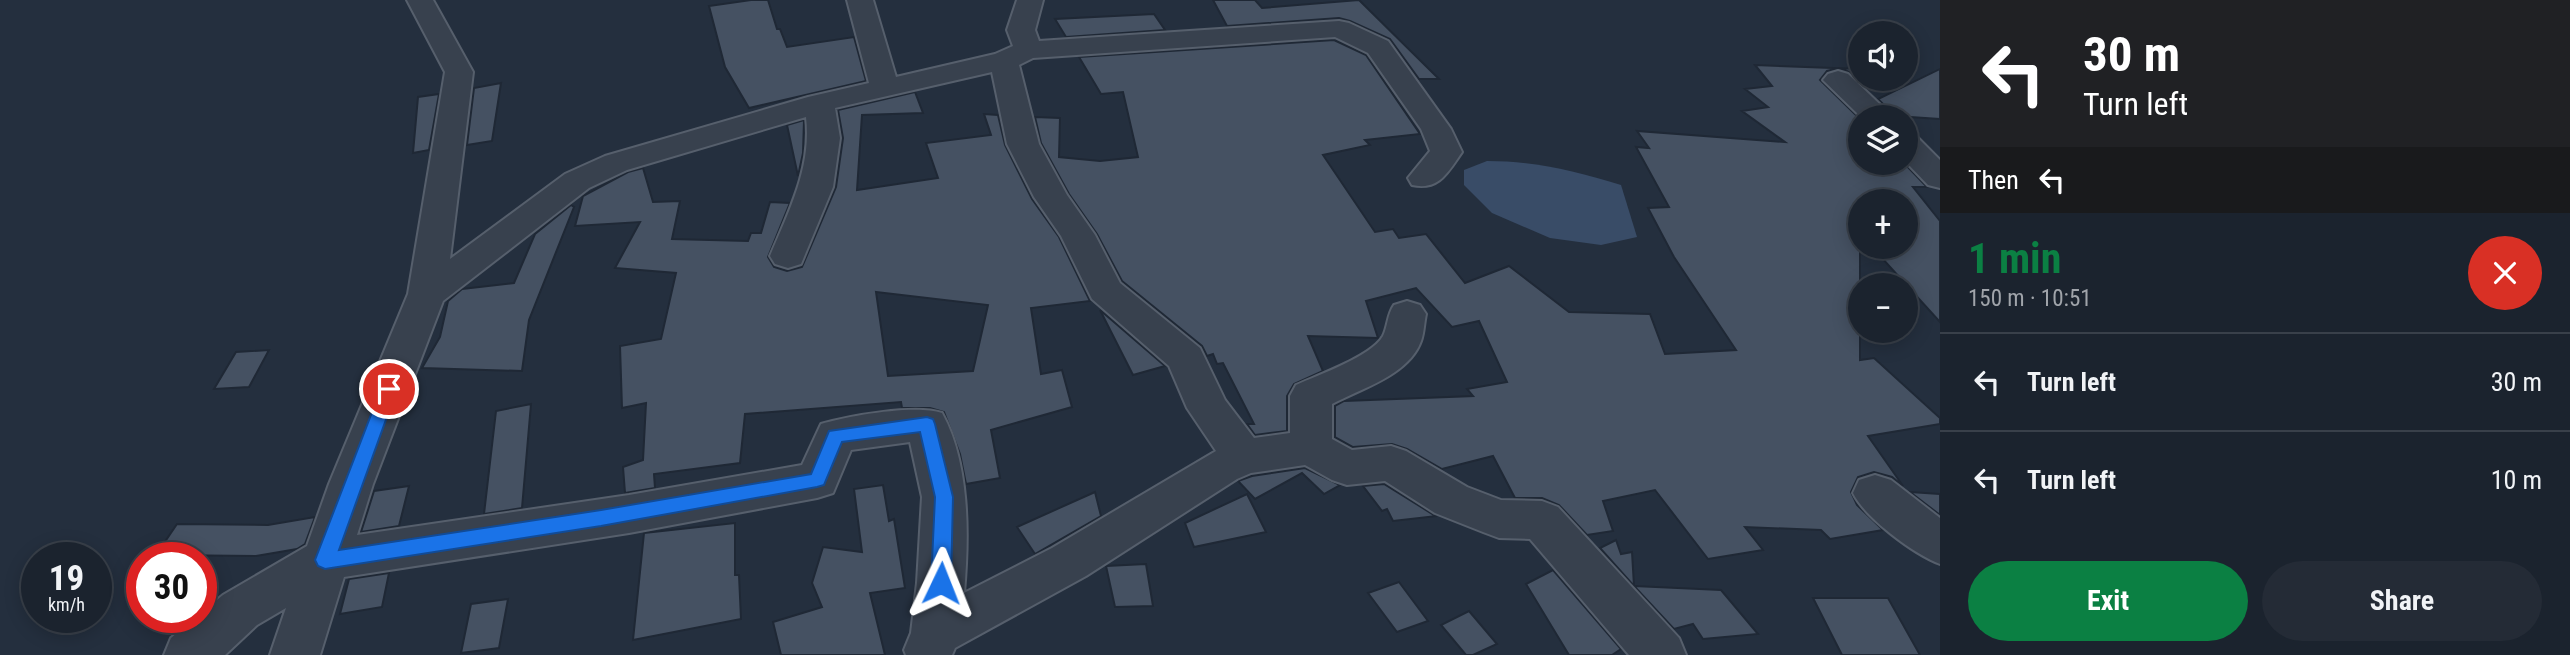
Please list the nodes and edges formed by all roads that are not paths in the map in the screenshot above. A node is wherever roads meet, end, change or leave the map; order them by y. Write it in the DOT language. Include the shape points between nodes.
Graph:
graph roads {
  1 [pos="420,0"];
  2 [pos="860,0"];
  3 [pos="1030,0"];
  4 [pos="1016,55"];
  5 [pos="1838,80"];
  6 [pos="885,89"];
  7 [pos="819,103"];
  8 [pos="1865,105"];
  9 [pos="1918,156"];
  10 [pos="1424,178"];
  11 [pos="1940,178"];
  12 [pos="788,256"];
  13 [pos="426,294"];
  14 [pos="1407,314"];
  15 [pos="1311,447"];
  16 [pos="1244,457"];
  17 [pos="1875,493"];
  18 [pos="1940,544"];
  19 [pos="325,560"];
  20 [pos="932,644"];
  21 [pos="189,655"];
  22 [pos="295,655"];
  23 [pos="1661,655"];
  1 -- 13 [label="street" via="459,72"];
  2 -- 6 [label="street"];
  3 -- 4 [label="street"];
  4 -- 6 [label="street"];
  4 -- 10 [label="street" via="1339,29 1378,47 1436,129 1447,152"];
  4 -- 16 [label="street" via="1023,144 1051,197 1078,235 1105,290 1186,358 1208,408"];
  5 -- 8 [label="street"];
  6 -- 7 [label="street"];
  7 -- 12 [label="street" via="824,138 816,187"];
  7 -- 13 [label="street" via="616,163 577,181"];
  9 -- 11 [label="street"];
  13 -- 19 [label="street"];
  14 -- 15 [label="street" via="1401,342 1382,361 1311,396"];
  15 -- 16 [label="street"];
  15 -- 23 [label="street" via="1347,468 1391,463 1451,499 1499,519 1542,520"];
  16 -- 20 [label="street"];
  17 -- 18 [label="street"];
  19 -- 20 [label="street" via="817,480 835,436 927,424 944,497 941,583"];
  19 -- 21 [label="street" via="240,610"];
  19 -- 22 [label="street"];
}
